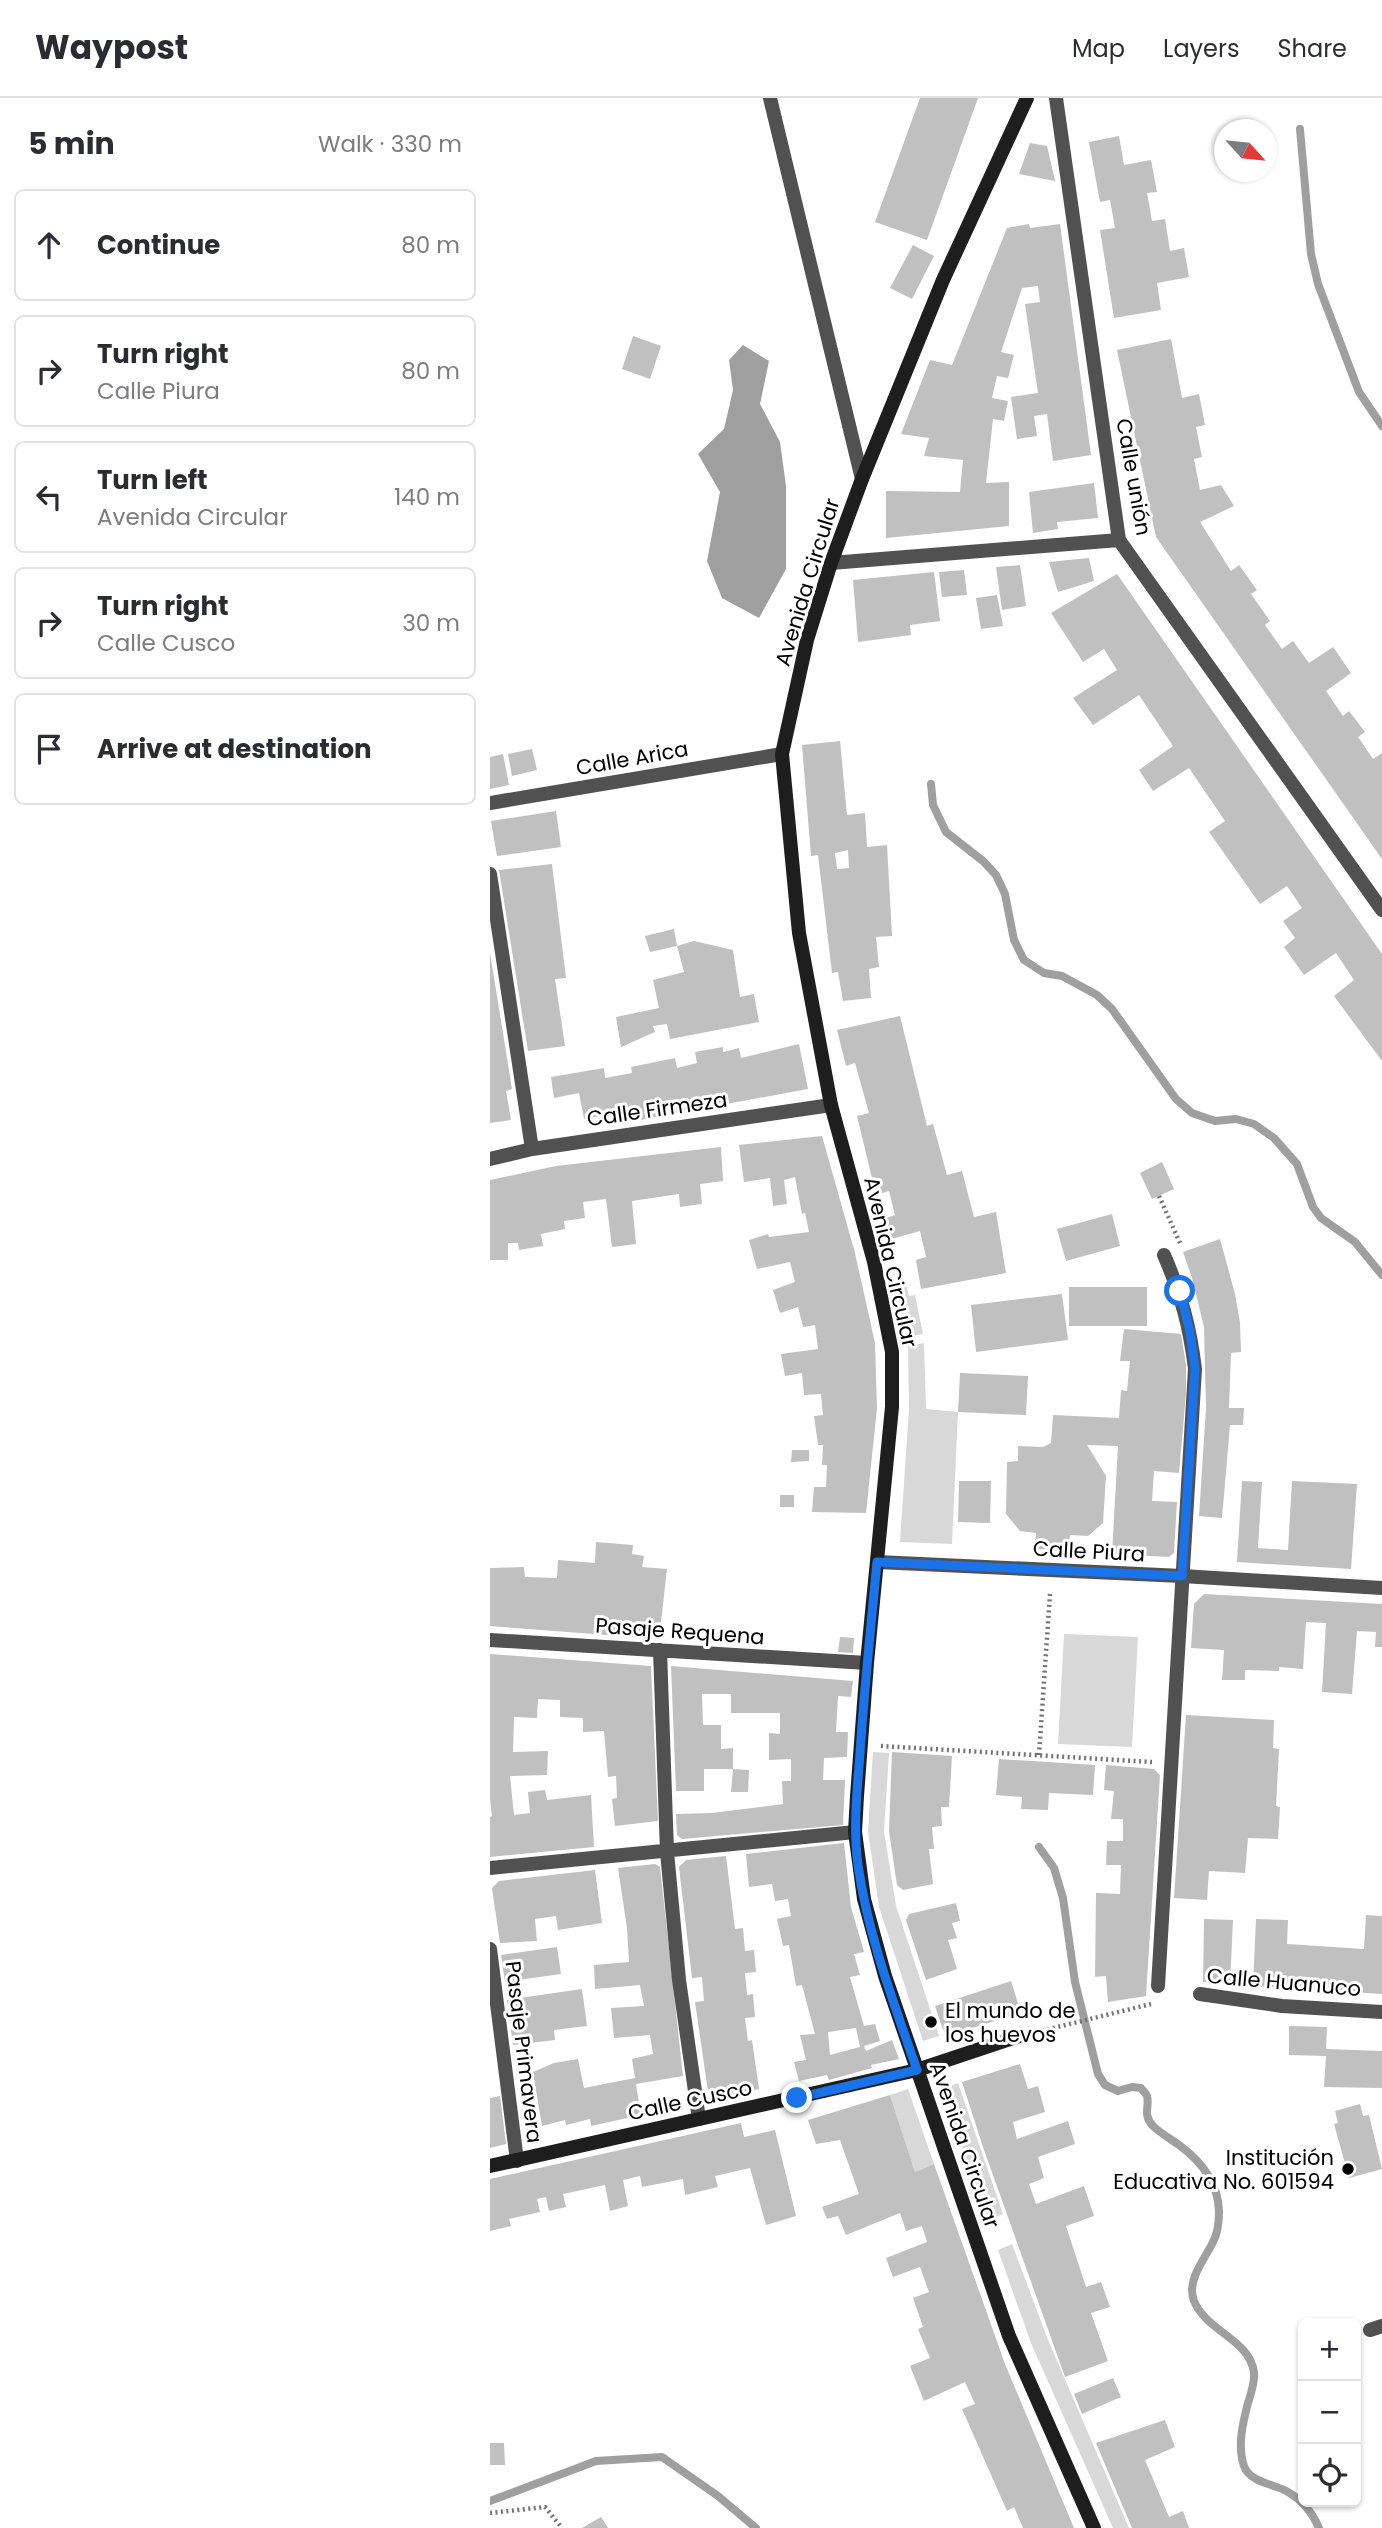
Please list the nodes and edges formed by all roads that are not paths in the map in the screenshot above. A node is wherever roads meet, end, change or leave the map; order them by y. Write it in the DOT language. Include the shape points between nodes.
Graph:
graph roads {
  1 [pos="770,98"];
  2 [pos="1027,98"];
  3 [pos="1056,98"];
  4 [pos="862,479"];
  5 [pos="1119,540"];
  6 [pos="831,563"];
  7 [pos="782,754"];
  8 [pos="490,803"];
  9 [pos="490,874"];
  10 [pos="1382,910"];
  11 [pos="831,1105"];
  12 [pos="532,1149"];
  13 [pos="490,1159"];
  14 [pos="1164,1255"];
  15 [pos="877,1562"];
  16 [pos="1182,1576"];
  17 [pos="1382,1588"];
  18 [pos="490,1640"];
  19 [pos="660,1650"];
  20 [pos="867,1664"];
  21 [pos="855,1832"];
  22 [pos="667,1852"];
  23 [pos="490,1868"];
  24 [pos="490,1949"];
  25 [pos="1158,1986"];
  26 [pos="1200,1994"];
  27 [pos="1382,2012"];
  28 [pos="1019,2036"];
  29 [pos="917,2070"];
  30 [pos="699,2119"];
  31 [pos="517,2161"];
  32 [pos="490,2166"];
  33 [pos="1094,2528"];
  1 -- 4 [label="street"];
  2 -- 4 [label="street, Avenida Circular" via="943,280"];
  3 -- 5 [label="street, Calle unión"];
  4 -- 6 [label="street, Avenida Circular"];
  5 -- 6 [label="street"];
  5 -- 10 [label="street, Calle unión"];
  6 -- 7 [label="street, Avenida Circular" via="807,640"];
  7 -- 8 [label="street, Calle Arica"];
  7 -- 11 [label="street, Avenida Circular" via="800,933"];
  9 -- 12 [label="street"];
  11 -- 12 [label="street, Calle Firmeza"];
  11 -- 15 [label="street, Avenida Circular" via="874,1262 892,1352 892,1407"];
  12 -- 13 [label="street, Calle Firmeza"];
  14 -- 16 [label="street" via="1180,1291 1195,1369"];
  15 -- 16 [label="street, Calle Piura"];
  15 -- 20 [label="street, Avenida Circular"];
  16 -- 17 [label="street, Calle Piura"];
  16 -- 25 [label="street"];
  18 -- 19 [label="street, Pasaje Requena"];
  19 -- 20 [label="street, Pasaje Requena"];
  19 -- 22 [label="street"];
  20 -- 21 [label="street, Avenida Circular"];
  21 -- 22 [label="street"];
  21 -- 29 [label="street, Avenida Circular" via="871,1928"];
  22 -- 23 [label="street"];
  22 -- 30 [label="street"];
  24 -- 31 [label="street, Pasaje Primavera"];
  26 -- 27 [label="street, Calle Huanuco" via="1282,2006"];
  28 -- 29 [label="street, Calle Cusco"];
  29 -- 30 [label="street, Calle Cusco"];
  29 -- 33 [label="street, Avenida Circular" via="1009,2336"];
  30 -- 31 [label="street, Calle Cusco"];
  31 -- 32 [label="street, Calle Cusco"];
}
